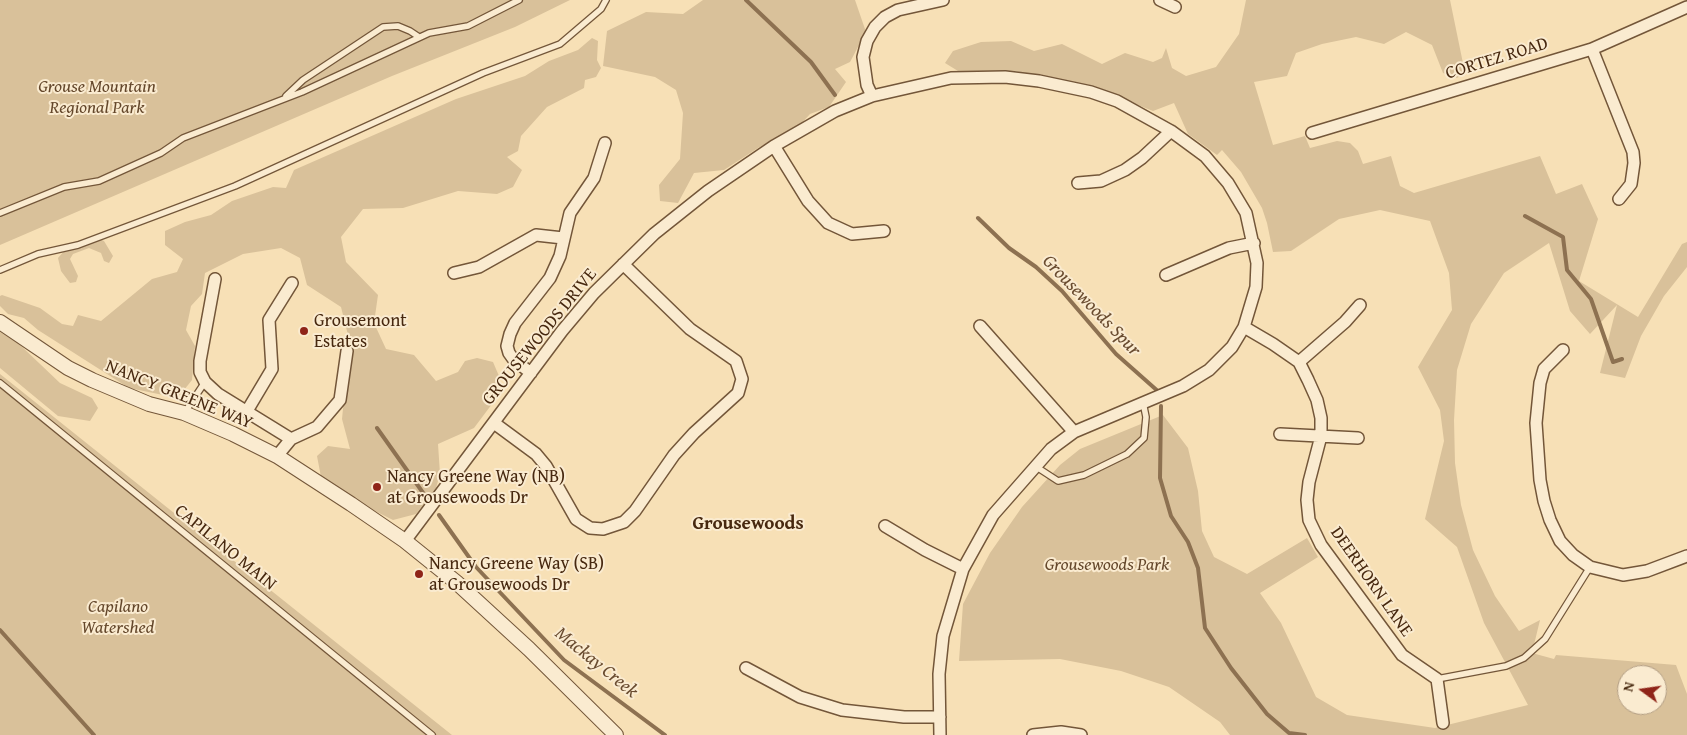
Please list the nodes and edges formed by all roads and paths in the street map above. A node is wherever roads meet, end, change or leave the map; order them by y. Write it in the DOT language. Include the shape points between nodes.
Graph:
graph roads {
  1 [pos="518,0"];
  2 [pos="606,0"];
  3 [pos="943,0"];
  4 [pos="1160,0"];
  5 [pos="1175,7"];
  6 [pos="1687,7"];
  7 [pos="419,37"];
  8 [pos="1592,49"];
  9 [pos="872,96"];
  10 [pos="283,99"];
  11 [pos="1171,132"];
  12 [pos="1312,134"];
  13 [pos="605,143"];
  14 [pos="774,146"];
  15 [pos="1078,183"];
  16 [pos="1619,199"];
  17 [pos="0,214"];
  18 [pos="884,231"];
  19 [pos="563,238"];
  20 [pos="1254,243"];
  21 [pos="623,264"];
  22 [pos="0,270"];
  23 [pos="454,273"];
  24 [pos="1166,275"];
  25 [pos="215,279"];
  26 [pos="292,283"];
  27 [pos="1360,305"];
  28 [pos="0,322"];
  29 [pos="980,326"];
  30 [pos="1244,327"];
  31 [pos="1563,350"];
  32 [pos="347,351"];
  33 [pos="1299,362"];
  34 [pos="531,373"];
  35 [pos="205,382"];
  36 [pos="0,383"];
  37 [pos="1143,402"];
  38 [pos="247,411"];
  39 [pos="184,413"];
  40 [pos="494,423"];
  41 [pos="1074,432"];
  42 [pos="1280,434"];
  43 [pos="1321,436"];
  44 [pos="1358,438"];
  45 [pos="291,439"];
  46 [pos="277,456"];
  47 [pos="1035,466"];
  48 [pos="886,526"];
  49 [pos="405,541"];
  50 [pos="1687,556"];
  51 [pos="1590,567"];
  52 [pos="963,569"];
  53 [pos="746,668"];
  54 [pos="1437,679"];
  55 [pos="940,717"];
  56 [pos="1443,723"];
  57 [pos="432,735"];
  58 [pos="616,735"];
  59 [pos="940,735"];
  60 [pos="1033,735"];
  61 [pos="1081,735"];
  1 -- 7 [label="lane" via="468,26"];
  2 -- 22 [label="lane" via="601,9 560,44 483,73 235,186 78,245 38,254"];
  3 -- 9 [label="street" via="898,10 875,27 863,56 867,86"];
  4 -- 5 [label="street"];
  6 -- 8 [label="street, CORTEZ ROAD"];
  7 -- 10 [label="lane"];
  7 -- 10 [label="lane" via="398,26 383,27 303,80"];
  8 -- 12 [label="street, CORTEZ ROAD"];
  8 -- 16 [label="street" via="1633,152 1630,184"];
  9 -- 11 [label="street, GROUSEWOODS DRIVE" via="951,78 1005,77 1039,81 1117,102"];
  9 -- 14 [label="street, GROUSEWOODS DRIVE" via="835,111"];
  10 -- 17 [label="lane" via="183,138 161,153 99,181 64,187"];
  11 -- 15 [label="street" via="1125,170 1101,181"];
  11 -- 20 [label="street, GROUSEWOODS DRIVE" via="1205,156 1228,183 1246,213"];
  13 -- 19 [label="street" via="594,178 570,213"];
  14 -- 18 [label="street" via="808,201 828,223 852,234"];
  14 -- 21 [label="street, GROUSEWOODS DRIVE" via="708,191 654,234"];
  19 -- 23 [label="street" via="536,235 479,267"];
  19 -- 34 [label="street" via="560,256 550,278 515,323 507,346 514,360"];
  20 -- 24 [label="street" via="1228,248"];
  20 -- 30 [label="street, GROUSEWOODS DRIVE" via="1256,286"];
  21 -- 34 [label="street, GROUSEWOODS DRIVE" via="594,293"];
  21 -- 40 [label="street" via="690,329 736,361 742,379 738,393 674,455 635,511 624,522 603,530 590,528 576,519 536,454"];
  25 -- 35 [label="street" via="200,361 200,372"];
  26 -- 38 [label="street" via="269,320 272,369"];
  27 -- 33 [label="street"];
  28 -- 39 [label="street, NANCY GREENE WAY" via="68,368 92,380 133,398"];
  29 -- 41 [label="street"];
  30 -- 33 [label="street, DEERHORN LANE"];
  30 -- 37 [label="street, GROUSEWOODS DRIVE" via="1232,347 1209,370 1184,386"];
  31 -- 51 [label="street" via="1544,369 1540,382 1536,423 1540,480 1550,520 1560,542"];
  32 -- 45 [label="street" via="340,400 316,427"];
  33 -- 43 [label="street, DEERHORN LANE" via="1317,400"];
  34 -- 40 [label="street, GROUSEWOODS DRIVE"];
  35 -- 38 [label="street"];
  35 -- 39 [label="lane"];
  36 -- 57 [label="lane, CAPILANO MAIN"];
  37 -- 41 [label="street, GROUSEWOODS DRIVE"];
  37 -- 47 [label="lane" via="1146,417 1144,438 1127,454 1084,475 1058,481"];
  38 -- 45 [label="street"];
  39 -- 46 [label="street, NANCY GREENE WAY"];
  40 -- 49 [label="street, GROUSEWOODS DRIVE"];
  41 -- 47 [label="street, GROUSEWOODS DRIVE"];
  42 -- 43 [label="street"];
  43 -- 44 [label="street"];
  43 -- 54 [label="street, DEERHORN LANE" via="1307,500 1309,520 1319,541 1402,655"];
  45 -- 46 [label="street"];
  46 -- 49 [label="street, NANCY GREENE WAY"];
  47 -- 52 [label="street, GROUSEWOODS DRIVE" via="993,515"];
  48 -- 52 [label="street"];
  49 -- 58 [label="street, NANCY GREENE WAY" via="463,588"];
  50 -- 51 [label="street" via="1634,574 1609,573"];
  51 -- 54 [label="lane" via="1545,638 1524,658 1506,666"];
  52 -- 55 [label="street, GROUSEWOODS DRIVE" via="943,636 939,674"];
  53 -- 55 [label="street" via="800,697 842,710 904,717"];
  54 -- 56 [label="street"];
  55 -- 59 [label="street, GROUSEWOODS DRIVE"];
  60 -- 61 [label="street" via="1060,732"];
}
